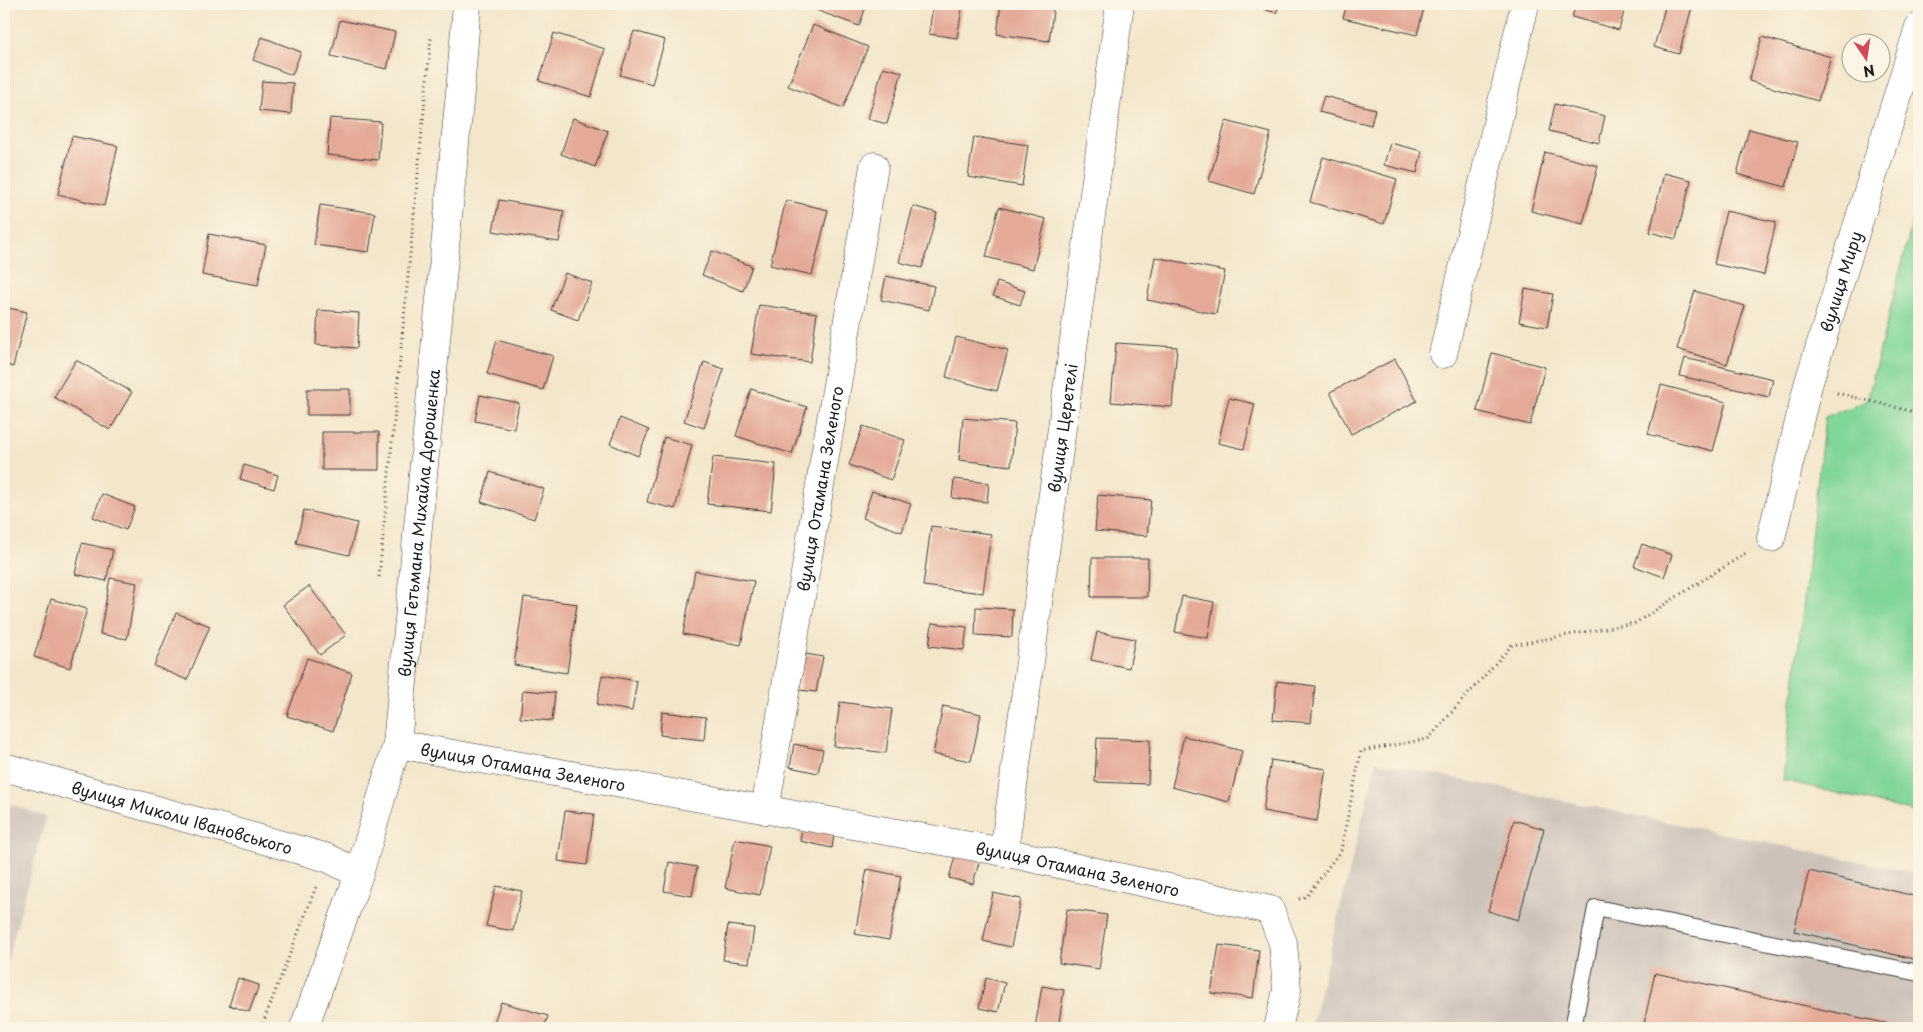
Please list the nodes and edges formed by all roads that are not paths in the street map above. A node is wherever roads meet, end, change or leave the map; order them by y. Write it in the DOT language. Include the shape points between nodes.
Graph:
graph roads {
  1 [pos="467,4"];
  2 [pos="1120,4"];
  3 [pos="1525,4"];
  4 [pos="1919,27"];
  5 [pos="874,166"];
  6 [pos="1443,354"];
  7 [pos="1771,538"];
  8 [pos="397,744"];
  9 [pos="4,767"];
  10 [pos="765,810"];
  11 [pos="1004,852"];
  12 [pos="359,874"];
  13 [pos="1919,973"];
  14 [pos="304,1028"];
  15 [pos="1278,1028"];
  16 [pos="1573,1028"];
  1 -- 8 [label="street, вулиця Гетьмана Михайла Дорошенка"];
  2 -- 11 [label="street, вулиця Церетелі"];
  3 -- 6 [label="street"];
  4 -- 7 [label="street, вулиця Миру" via="1808,385"];
  5 -- 10 [label="street, вулиця Отамана Зеленого"];
  8 -- 10 [label="street, вулиця Отамана Зеленого"];
  8 -- 12 [label="street, вулиця Гетьмана Михайла Дорошенка"];
  9 -- 12 [label="street, вулиця Миколи Івановського" via="328,858"];
  10 -- 11 [label="street, вулиця Отамана Зеленого"];
  11 -- 15 [label="street, вулиця Отамана Зеленого" via="1270,910 1283,943 1287,990"];
  12 -- 14 [label="street, вулиця Гетьмана Михайла Дорошенка"];
  13 -- 16 [label="lane" via="1596,908"];
}
